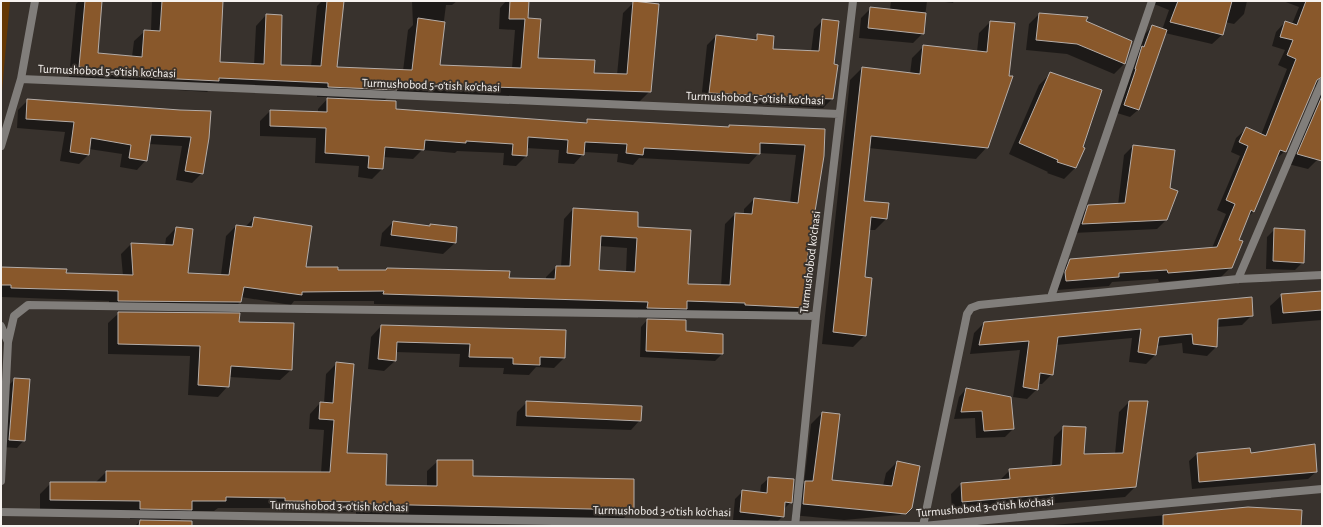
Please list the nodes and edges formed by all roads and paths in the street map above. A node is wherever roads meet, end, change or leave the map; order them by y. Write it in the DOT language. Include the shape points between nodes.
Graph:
graph roads {
  1 [pos="35,1"];
  2 [pos="853,1"];
  3 [pos="1152,1"];
  4 [pos="21,79"];
  5 [pos="1322,82"];
  6 [pos="840,114"];
  7 [pos="1,146"];
  8 [pos="1322,275"];
  9 [pos="1238,279"];
  10 [pos="1051,298"];
  11 [pos="816,316"];
  12 [pos="1,326"];
  13 [pos="8,342"];
  14 [pos="1,481"];
  15 [pos="1322,489"];
  16 [pos="1,512"];
  17 [pos="796,525"];
  18 [pos="923,526"];
  1 -- 4 [label="street"];
  2 -- 6 [label="street, Turmushobod ko'chasi"];
  3 -- 10 [label="street"];
  4 -- 6 [label="street, Turmushobod 5-o'tish ko'chasi"];
  4 -- 7 [label="street"];
  5 -- 9 [label="street"];
  6 -- 11 [label="street, Turmushobod ko'chasi"];
  8 -- 9 [label="street"];
  9 -- 10 [label="street"];
  10 -- 18 [label="street" via="979,305 971,308 967,314"];
  11 -- 13 [label="street" via="28,305 14,316"];
  11 -- 17 [label="street, Turmushobod ko'chasi"];
  12 -- 13 [label="street"];
  13 -- 14 [label="street"];
  15 -- 18 [label="street, Turmushobod 3-o'tish ko'chasi"];
  16 -- 17 [label="street, Turmushobod 3-o'tish ko'chasi"];
  17 -- 18 [label="street, Turmushobod 3-o'tish ko'chasi"];
}
